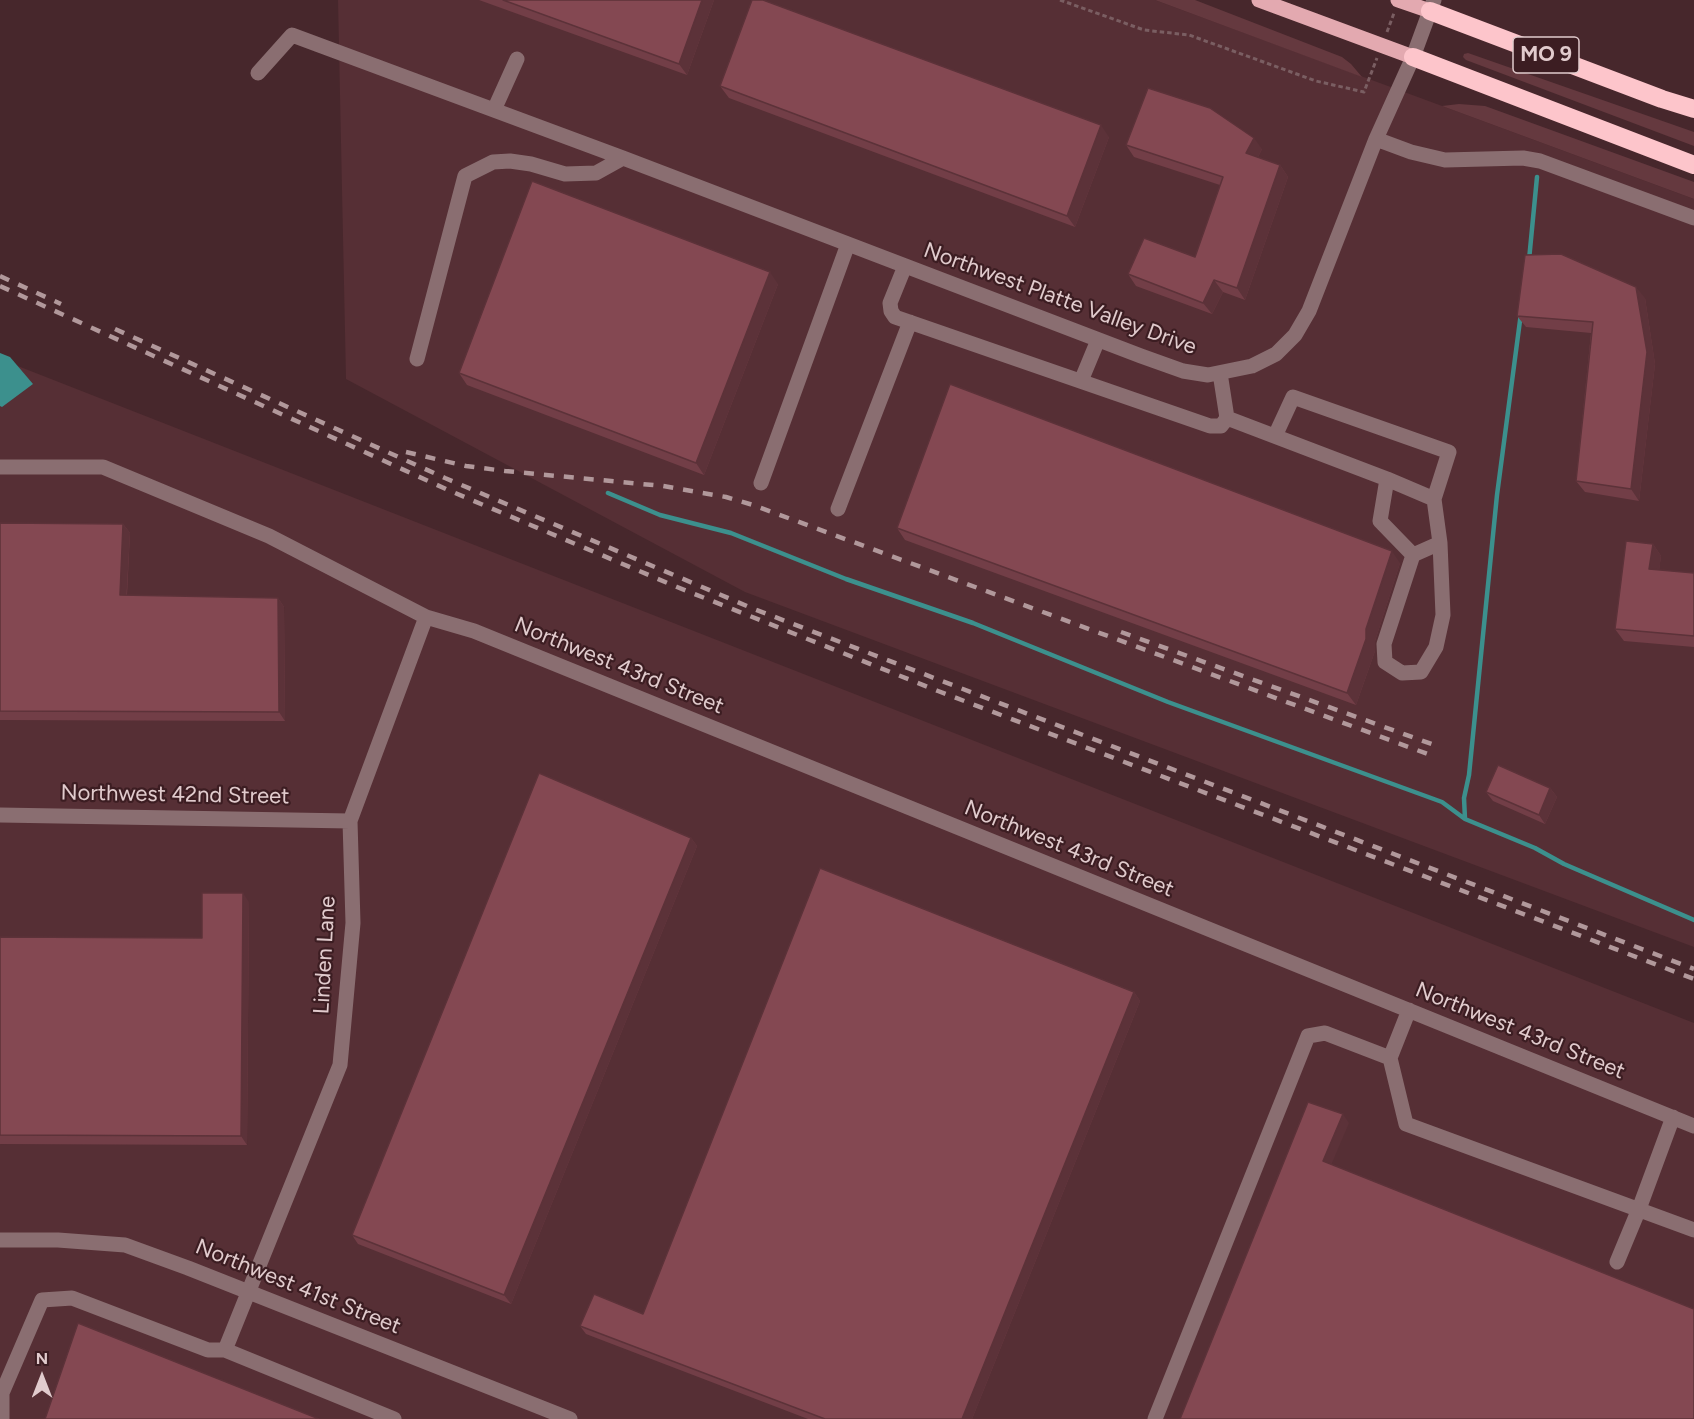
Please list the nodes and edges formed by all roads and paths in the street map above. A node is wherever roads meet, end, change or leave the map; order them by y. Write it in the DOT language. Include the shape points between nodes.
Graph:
graph roads {
  1 [pos="1060,0"];
  2 [pos="1259,0"];
  3 [pos="1398,0"];
  4 [pos="1432,6"];
  5 [pos="1382,45"];
  6 [pos="1413,57"];
  7 [pos="517,58"];
  8 [pos="258,73"];
  9 [pos="1694,109"];
  10 [pos="494,110"];
  11 [pos="1376,139"];
  12 [pos="623,158"];
  13 [pos="1694,165"];
  14 [pos="1694,218"];
  15 [pos="848,244"];
  16 [pos="905,266"];
  17 [pos="910,322"];
  18 [pos="1098,340"];
  19 [pos="417,359"];
  20 [pos="1220,373"];
  21 [pos="1081,381"];
  22 [pos="1227,417"];
  23 [pos="1275,436"];
  24 [pos="0,467"];
  25 [pos="1387,479"];
  26 [pos="761,483"];
  27 [pos="1434,500"];
  28 [pos="838,509"];
  29 [pos="1440,543"];
  30 [pos="1413,555"];
  31 [pos="426,617"];
  32 [pos="0,814"];
  33 [pos="350,821"];
  34 [pos="1408,1010"];
  35 [pos="1390,1058"];
  36 [pos="1673,1117"];
  37 [pos="1694,1126"];
  38 [pos="1639,1209"];
  39 [pos="1694,1230"];
  40 [pos="0,1240"];
  41 [pos="1617,1262"];
  42 [pos="247,1291"];
  43 [pos="225,1350"];
  44 [pos="532,1412"];
  45 [pos="2,1419"];
  46 [pos="394,1419"];
  47 [pos="570,1419"];
  48 [pos="1155,1419"];
  1 -- 5 [label="path" via="1144,30 1189,35 1316,81 1364,92"];
  2 -- 5 [label="main road, MO 9"];
  3 -- 4 [label="main road, MO 9"];
  3 -- 5 [label="path"];
  4 -- 6 [label="street, Northwest Platte Valley Drive"];
  4 -- 9 [label="highway, MO 9"];
  5 -- 6 [label="main road, MO 9"];
  6 -- 11 [label="street, Northwest Platte Valley Drive"];
  6 -- 13 [label="highway, MO 9"];
  7 -- 10 [label="street"];
  8 -- 10 [label="street, Northwest Platte Valley Drive" via="292,35"];
  10 -- 12 [label="street, Northwest Platte Valley Drive"];
  11 -- 14 [label="street" via="1445,160 1540,161"];
  11 -- 20 [label="street, Northwest Platte Valley Drive" via="1309,312 1295,335 1276,354 1252,366"];
  12 -- 15 [label="street, Northwest Platte Valley Drive"];
  12 -- 19 [label="street" via="596,173 565,174 510,161 493,162 465,176"];
  15 -- 16 [label="street, Northwest Platte Valley Drive"];
  15 -- 26 [label="street"];
  16 -- 17 [label="street" via="890,303 895,317"];
  16 -- 18 [label="street, Northwest Platte Valley Drive"];
  17 -- 21 [label="street"];
  17 -- 28 [label="street"];
  18 -- 20 [label="street, Northwest Platte Valley Drive" via="1183,371"];
  18 -- 21 [label="street"];
  20 -- 22 [label="street"];
  21 -- 22 [label="street" via="1210,426 1221,426"];
  22 -- 23 [label="street"];
  23 -- 25 [label="street"];
  23 -- 27 [label="street" via="1293,397 1449,453"];
  24 -- 31 [label="street, Northwest 43rd Street" via="103,467 269,536"];
  25 -- 27 [label="street"];
  25 -- 30 [label="street" via="1380,521"];
  27 -- 29 [label="street"];
  29 -- 30 [label="street"];
  29 -- 30 [label="street" via="1443,615 1436,647 1421,672 1402,673 1385,662 1384,644"];
  31 -- 33 [label="street, Linden Lane"];
  31 -- 34 [label="street, Northwest 43rd Street" via="474,631"];
  32 -- 33 [label="street, Northwest 42nd Street"];
  33 -- 42 [label="street, Linden Lane" via="353,923 340,1065"];
  34 -- 35 [label="street"];
  34 -- 36 [label="street, Northwest 43rd Street"];
  35 -- 38 [label="street" via="1406,1124"];
  35 -- 48 [label="street" via="1325,1033 1308,1036"];
  36 -- 37 [label="street, Northwest 43rd Street"];
  36 -- 38 [label="street"];
  38 -- 39 [label="street"];
  38 -- 41 [label="street"];
  40 -- 42 [label="street, Northwest 41st Street" via="125,1245"];
  42 -- 43 [label="street, Linden Lane"];
  42 -- 44 [label="street, Northwest 41st Street"];
  43 -- 45 [label="street" via="208,1350 72,1298 42,1300 2,1394"];
  43 -- 46 [label="street"];
  44 -- 47 [label="street, Northwest 41st Street"];
}
